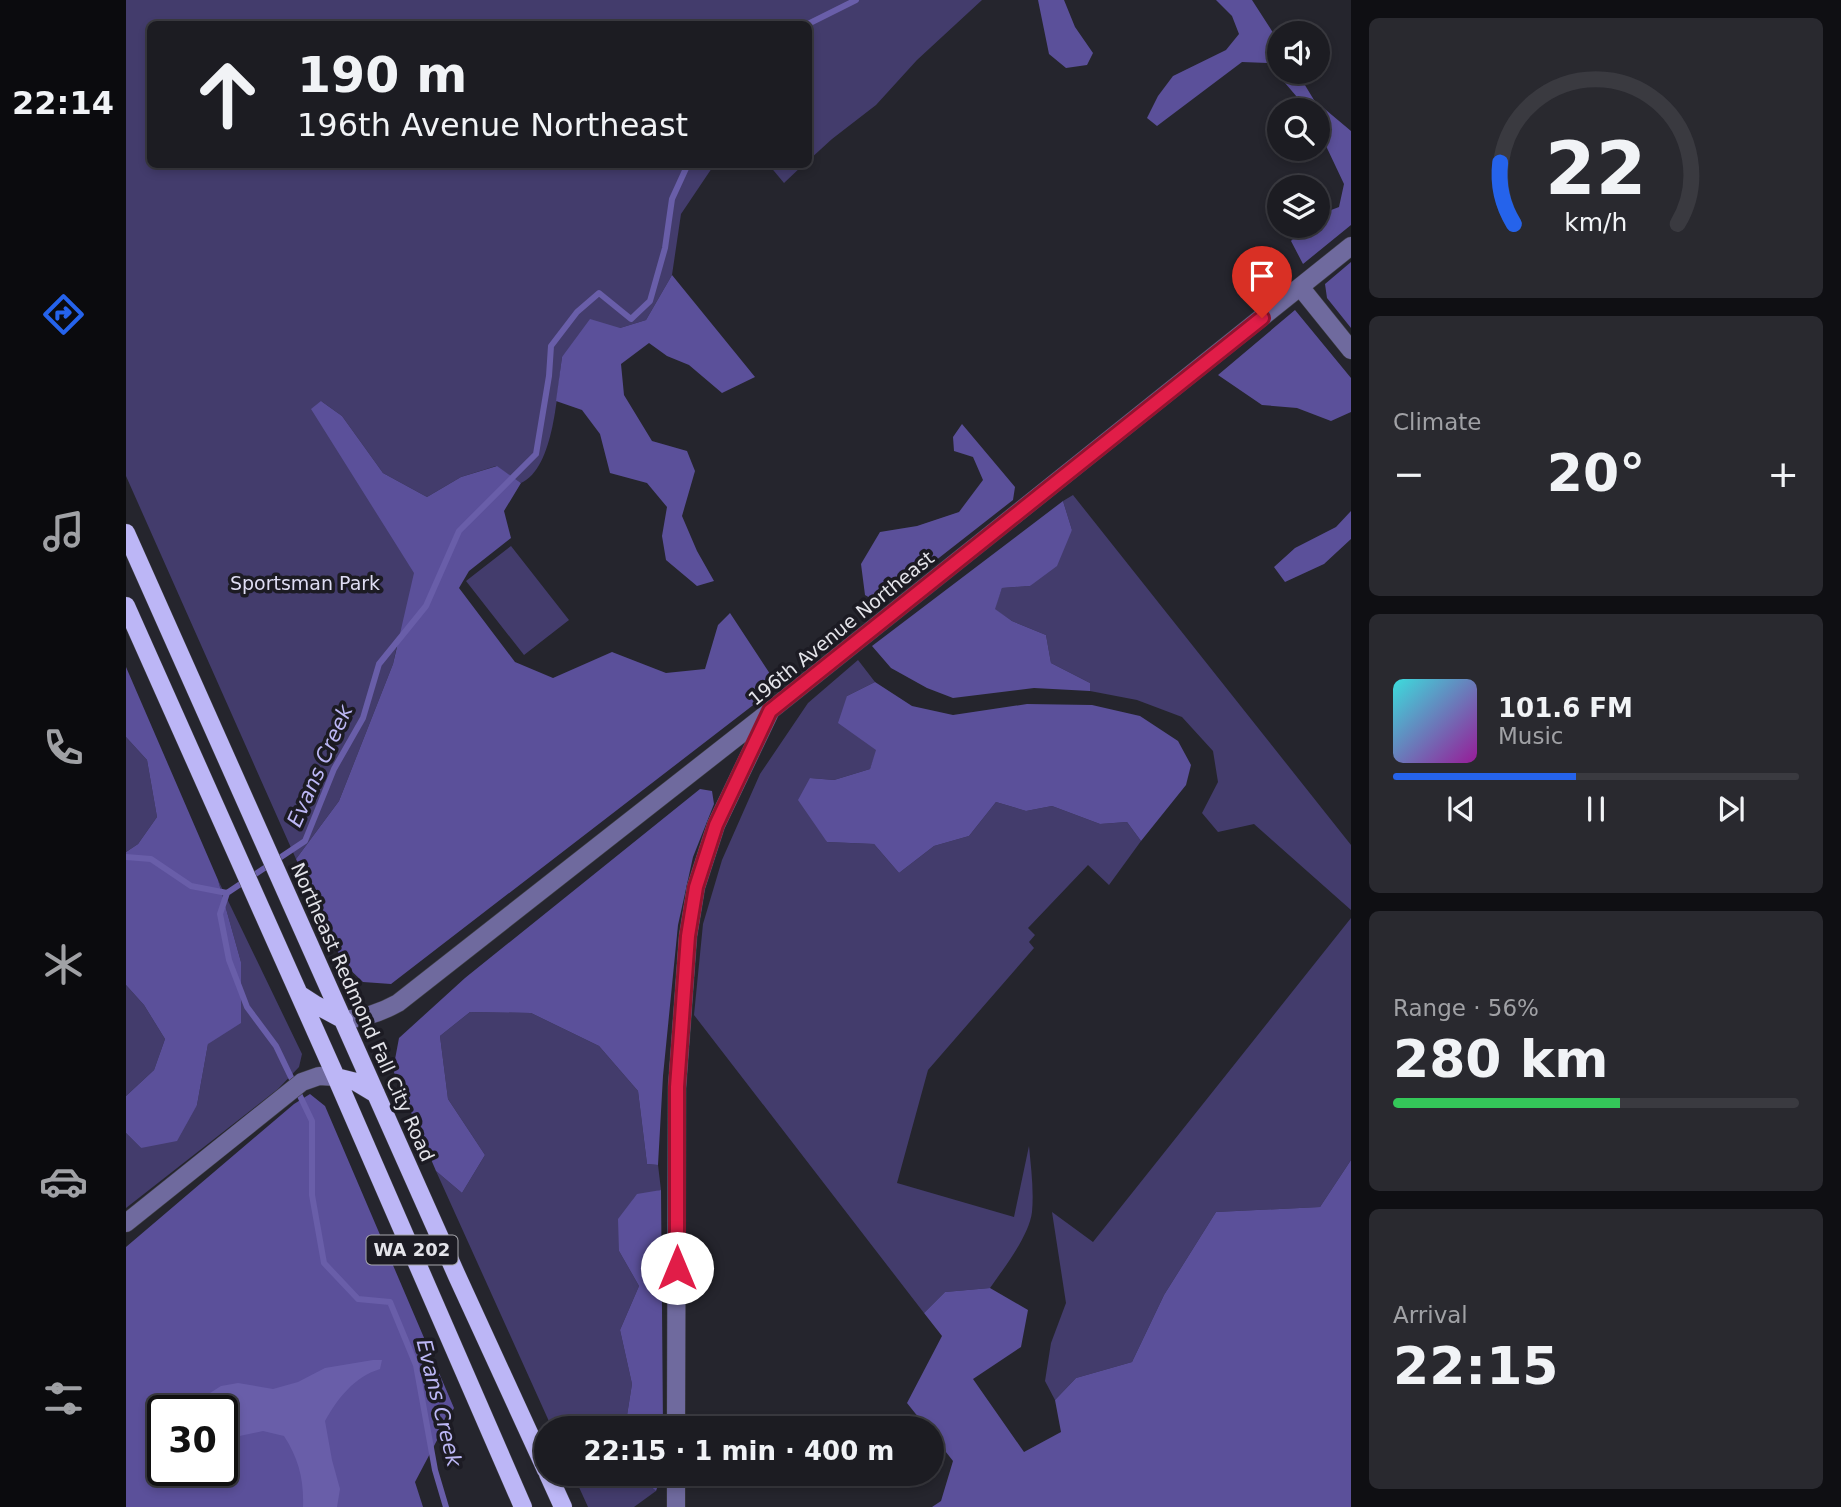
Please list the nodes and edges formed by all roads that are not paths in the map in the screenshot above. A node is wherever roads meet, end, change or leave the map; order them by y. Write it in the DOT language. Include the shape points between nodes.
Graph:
graph roads {
  1 [pos="1351,246"];
  2 [pos="1301,288"];
  3 [pos="1351,350"];
  4 [pos="126,533"];
  5 [pos="126,607"];
  6 [pos="770,711"];
  7 [pos="299,994"];
  8 [pos="344,1020"];
  9 [pos="336,1077"];
  10 [pos="376,1094"];
  11 [pos="126,1223"];
  12 [pos="676,1416"];
  13 [pos="534,1442"];
  14 [pos="554,1486"];
  15 [pos="676,1486"];
  16 [pos="523,1507"];
  17 [pos="563,1507"];
  18 [pos="676,1507"];
  1 -- 2 [label="street, 196th Avenue Northeast"];
  2 -- 3 [label="street"];
  2 -- 6 [label="street, 196th Avenue Northeast"];
  4 -- 8 [label="main road, Northeast Redmond Fall City Road / WA 202"];
  5 -- 7 [label="main road, WA 202"];
  6 -- 8 [label="street, 196th Avenue Northeast" via="398,1003 379,1013"];
  6 -- 12 [label="street" via="716,825 696,887 688,936 677,1087"];
  7 -- 8 [label="main road"];
  7 -- 9 [label="main road, WA 202"];
  8 -- 10 [label="main road, Northeast Redmond Fall City Road / WA 202"];
  9 -- 10 [label="main road"];
  9 -- 11 [label="street" via="302,1082"];
  9 -- 16 [label="main road, WA 202"];
  10 -- 13 [label="main road, Northeast Redmond Fall City Road / WA 202"];
  14 -- 17 [label="main road, Northeast Redmond Fall City Road / WA 202"];
  15 -- 18 [label="street"];
}
